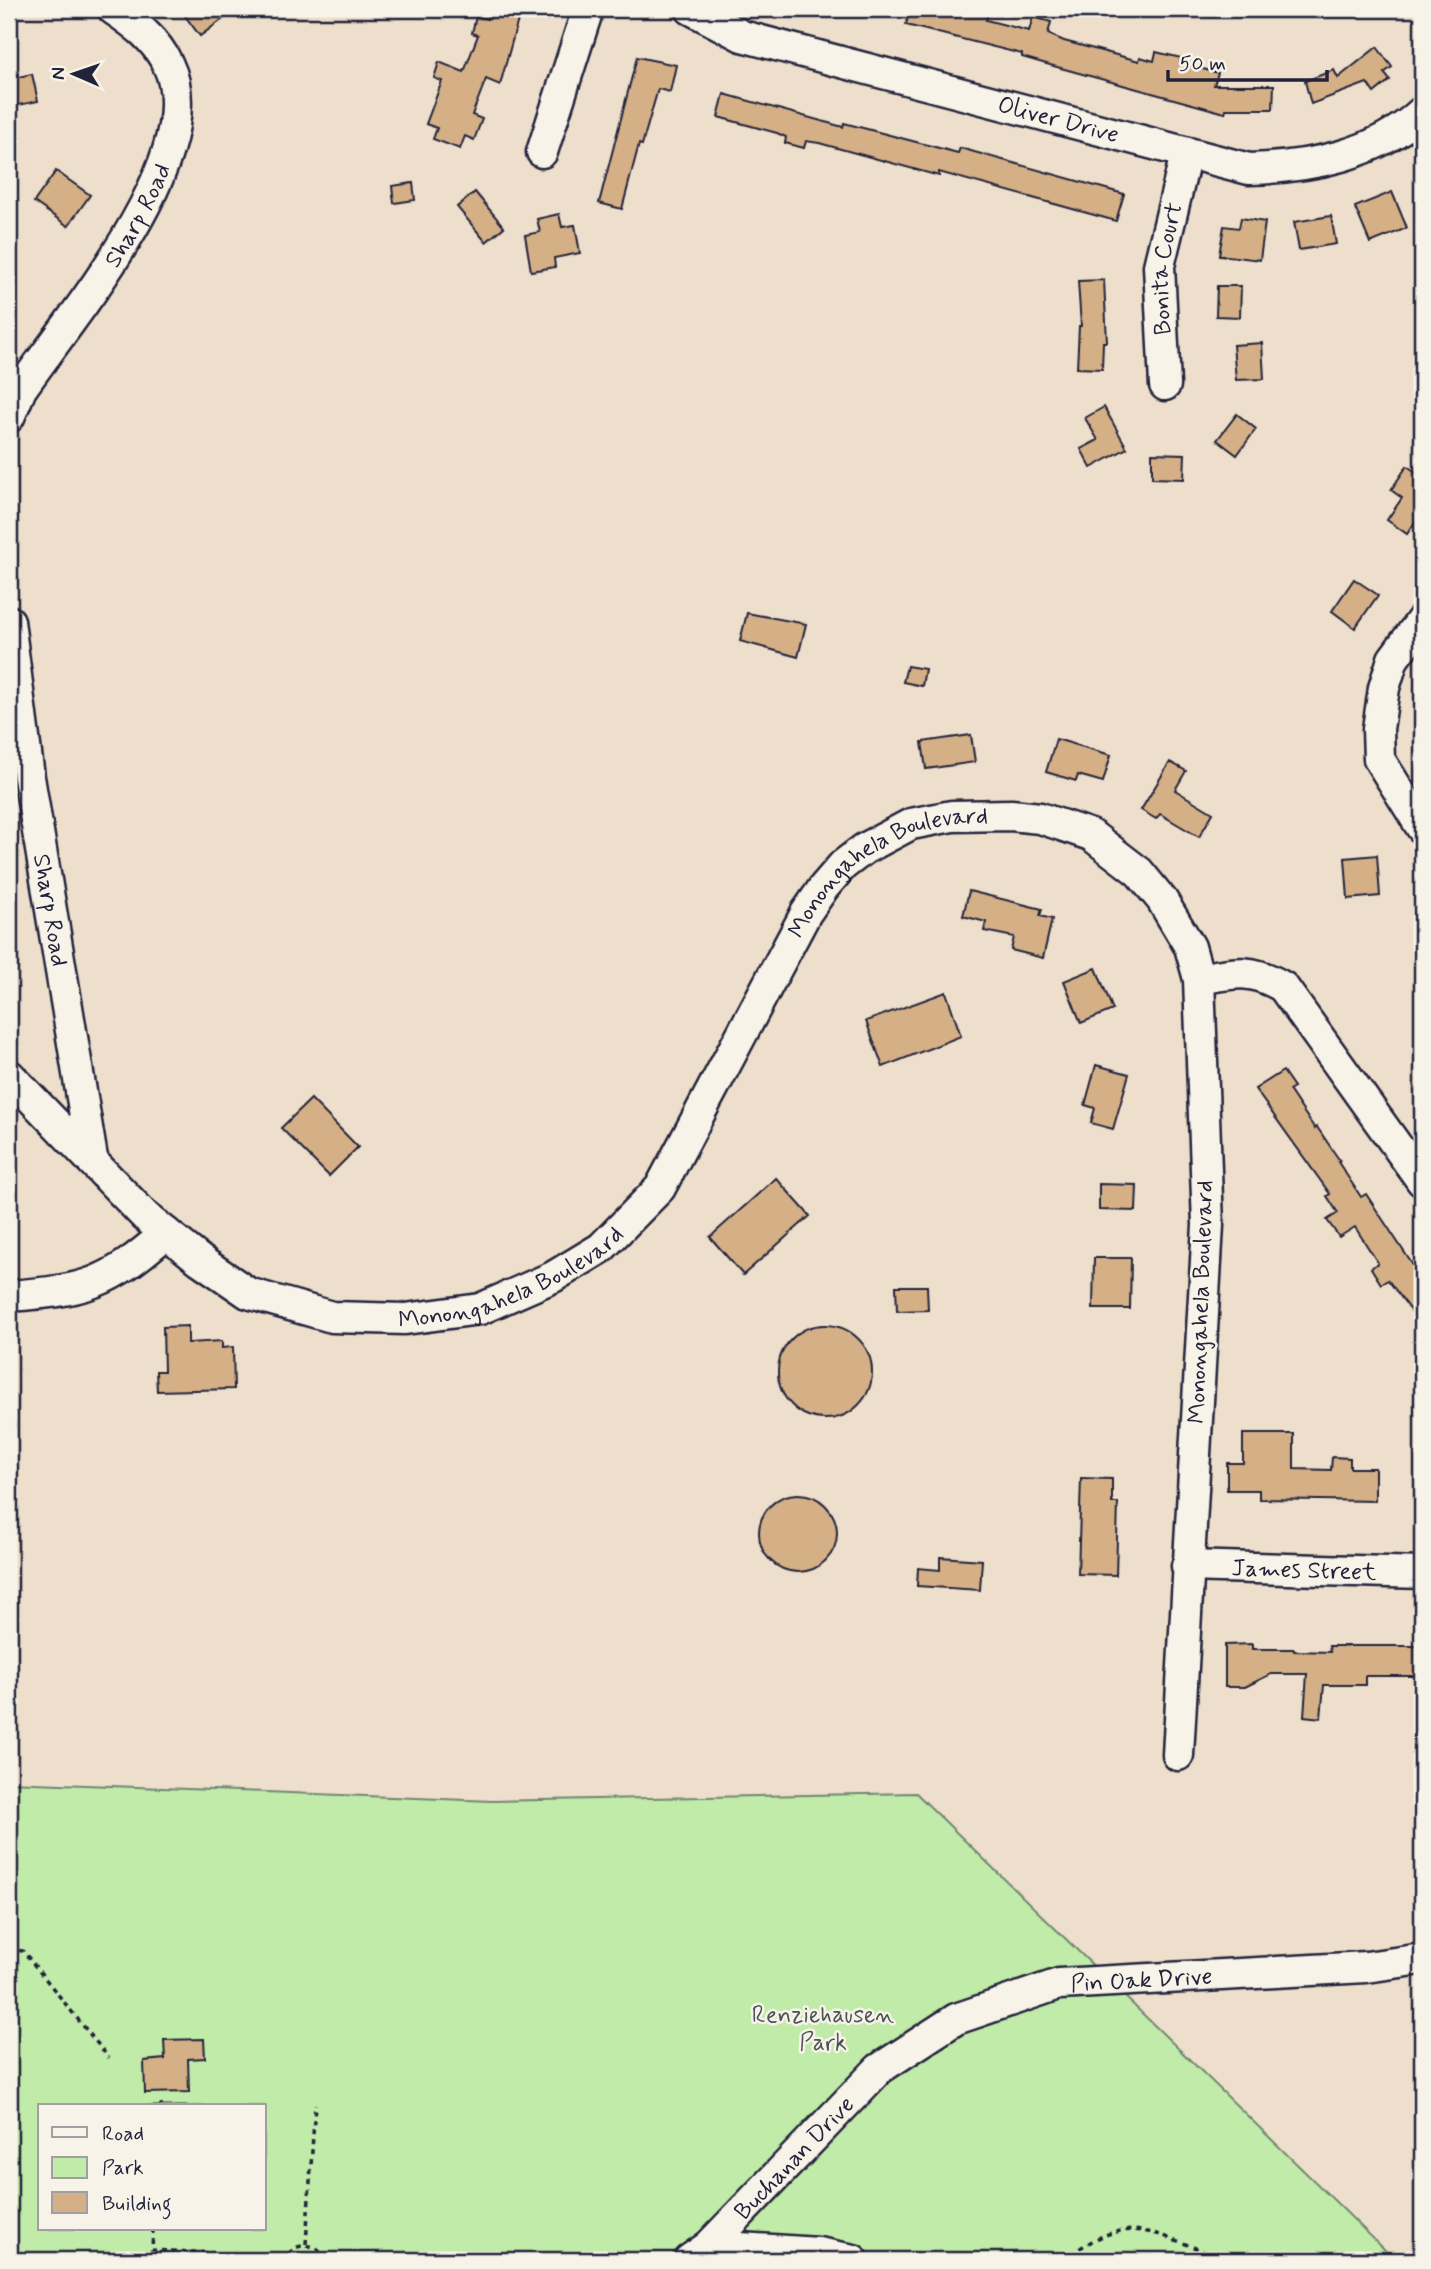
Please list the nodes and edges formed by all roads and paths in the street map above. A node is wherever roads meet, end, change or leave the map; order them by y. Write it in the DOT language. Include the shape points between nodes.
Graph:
graph roads {
  1 [pos="113,9"];
  2 [pos="588,9"];
  3 [pos="691,9"];
  4 [pos="1422,111"];
  5 [pos="542,152"];
  6 [pos="1186,154"];
  7 [pos="1165,384"];
  8 [pos="9,417"];
  9 [pos="1422,620"];
  10 [pos="9,621"];
  11 [pos="9,754"];
  12 [pos="29,777"];
  13 [pos="1422,828"];
  14 [pos="1199,979"];
  15 [pos="9,1075"];
  16 [pos="92,1158"];
  17 [pos="1422,1181"];
  18 [pos="166,1233"];
  19 [pos="9,1296"];
  20 [pos="1187,1566"];
  21 [pos="1422,1573"];
  22 [pos="1178,1755"];
  23 [pos="9,1949"];
  24 [pos="1422,1959"];
  25 [pos="109,2057"];
  26 [pos="878,2069"];
  27 [pos="315,2104"];
  28 [pos="153,2230"];
  29 [pos="306,2244"];
  30 [pos="699,2253"];
  31 [pos="287,2259"];
  32 [pos="323,2259"];
  33 [pos="352,2260"];
  34 [pos="853,2260"];
  35 [pos="1063,2260"];
  36 [pos="1228,2260"];
  1 -- 8 [label="street, Sharp Road" via="140,28 170,67 176,93 163,171 139,220 21,388"];
  2 -- 5 [label="street"];
  3 -- 6 [label="street, Oliver Drive" via="742,36"];
  4 -- 6 [label="street, Oliver Drive" via="1402,131 1361,150 1299,168 1249,169"];
  6 -- 7 [label="street, Bonita Court" via="1159,266"];
  9 -- 13 [label="street" via="1393,659 1378,729 1378,759"];
  10 -- 12 [label="street, Sharp Road"];
  11 -- 12 [label="street"];
  12 -- 16 [label="street, Sharp Road"];
  14 -- 17 [label="street" via="1242,971 1283,987"];
  14 -- 18 [label="street, Monongahela Boulevard" via="1189,947 1162,900 1139,872 1091,835 1040,818 1011,815 953,816 911,824 864,849 824,887 660,1188 601,1248 554,1277 480,1308 405,1319 332,1317 248,1293"];
  14 -- 20 [label="street, Monongahela Boulevard" via="1208,1225"];
  15 -- 16 [label="street, Monongahela Boulevard"];
  16 -- 18 [label="street, Monongahela Boulevard"];
  18 -- 19 [label="street" via="128,1267 100,1282"];
  20 -- 21 [label="street, James Street"];
  20 -- 22 [label="street, Monongahela Boulevard"];
  23 -- 25 [label="path" via="23,1951"];
  24 -- 26 [label="street, Pin Oak Drive" via="1366,1967 1059,1984 956,2020"];
  26 -- 30 [label="street, Buchanan Drive"];
  27 -- 29 [label="path"];
  28 -- 31 [label="path" via="152,2250"];
  29 -- 31 [label="path" via="293,2248"];
  29 -- 32 [label="path" via="318,2249"];
  30 -- 34 [label="street" via="818,2253"];
  32 -- 33 [label="path"];
  35 -- 36 [label="path" via="1111,2230 1165,2236"];
}
